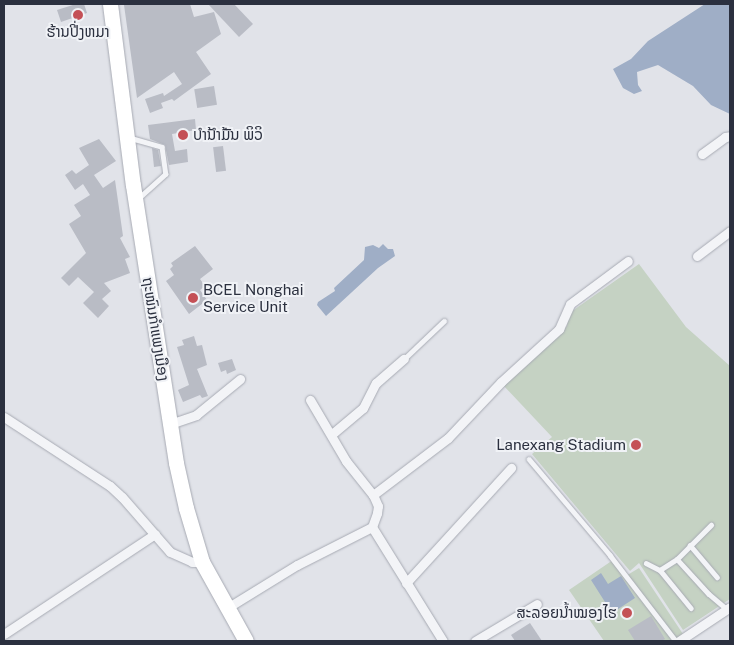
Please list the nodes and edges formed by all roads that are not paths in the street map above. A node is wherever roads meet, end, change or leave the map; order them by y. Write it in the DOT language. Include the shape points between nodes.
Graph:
graph roads {
  1 [pos="110,4"];
  2 [pos="730,136"];
  3 [pos="127,137"];
  4 [pos="702,154"];
  5 [pos="136,202"];
  6 [pos="730,231"];
  7 [pos="697,256"];
  8 [pos="628,261"];
  9 [pos="444,321"];
  10 [pos="404,359"];
  11 [pos="240,379"];
  12 [pos="310,400"];
  13 [pos="4,416"];
  14 [pos="170,424"];
  15 [pos="332,434"];
  16 [pos="529,459"];
  17 [pos="511,468"];
  18 [pos="373,495"];
  19 [pos="711,525"];
  20 [pos="372,527"];
  21 [pos="155,534"];
  22 [pos="690,545"];
  23 [pos="677,559"];
  24 [pos="202,562"];
  25 [pos="646,563"];
  26 [pos="660,570"];
  27 [pos="718,577"];
  28 [pos="406,583"];
  29 [pos="536,604"];
  30 [pos="227,608"];
  31 [pos="690,608"];
  32 [pos="729,608"];
  33 [pos="4,634"];
  34 [pos="244,641"];
  35 [pos="443,641"];
  36 [pos="475,641"];
  37 [pos="677,641"];
  1 -- 3 [label="main road, ຖະໜົນກຳແພງເມືອງ"];
  2 -- 4 [label="street"];
  3 -- 5 [label="main road, ຖະໜົນກຳແພງເມືອງ"];
  3 -- 5 [label="lane" via="162,148 166,174"];
  5 -- 14 [label="main road, ຖະໜົນກຳແພງເມືອງ"];
  6 -- 7 [label="street"];
  8 -- 18 [label="street" via="570,304 559,328 448,438"];
  9 -- 10 [label="lane"];
  10 -- 15 [label="street" via="376,383 363,408"];
  11 -- 14 [label="street" via="196,415"];
  12 -- 15 [label="street"];
  13 -- 21 [label="street" via="110,486"];
  14 -- 24 [label="main road, ຖະໜົນກຳແພງເມືອງ" via="186,508"];
  15 -- 18 [label="street" via="346,461"];
  16 -- 37 [label="lane" via="610,554"];
  17 -- 28 [label="street"];
  18 -- 20 [label="street" via="378,506"];
  19 -- 22 [label="lane"];
  20 -- 28 [label="street"];
  20 -- 30 [label="street" via="297,565"];
  21 -- 24 [label="street" via="170,552 192,562"];
  21 -- 33 [label="street"];
  22 -- 23 [label="lane"];
  22 -- 27 [label="lane"];
  23 -- 26 [label="lane"];
  23 -- 32 [label="lane" via="709,594"];
  24 -- 30 [label="main road, ຖະໜົນກຳແພງເມືອງ"];
  25 -- 26 [label="lane"];
  26 -- 31 [label="lane"];
  28 -- 35 [label="street"];
  29 -- 36 [label="street"];
  30 -- 34 [label="main road, ຖະໜົນກຳແພງເມືອງ"];
  32 -- 37 [label="street"];
}
